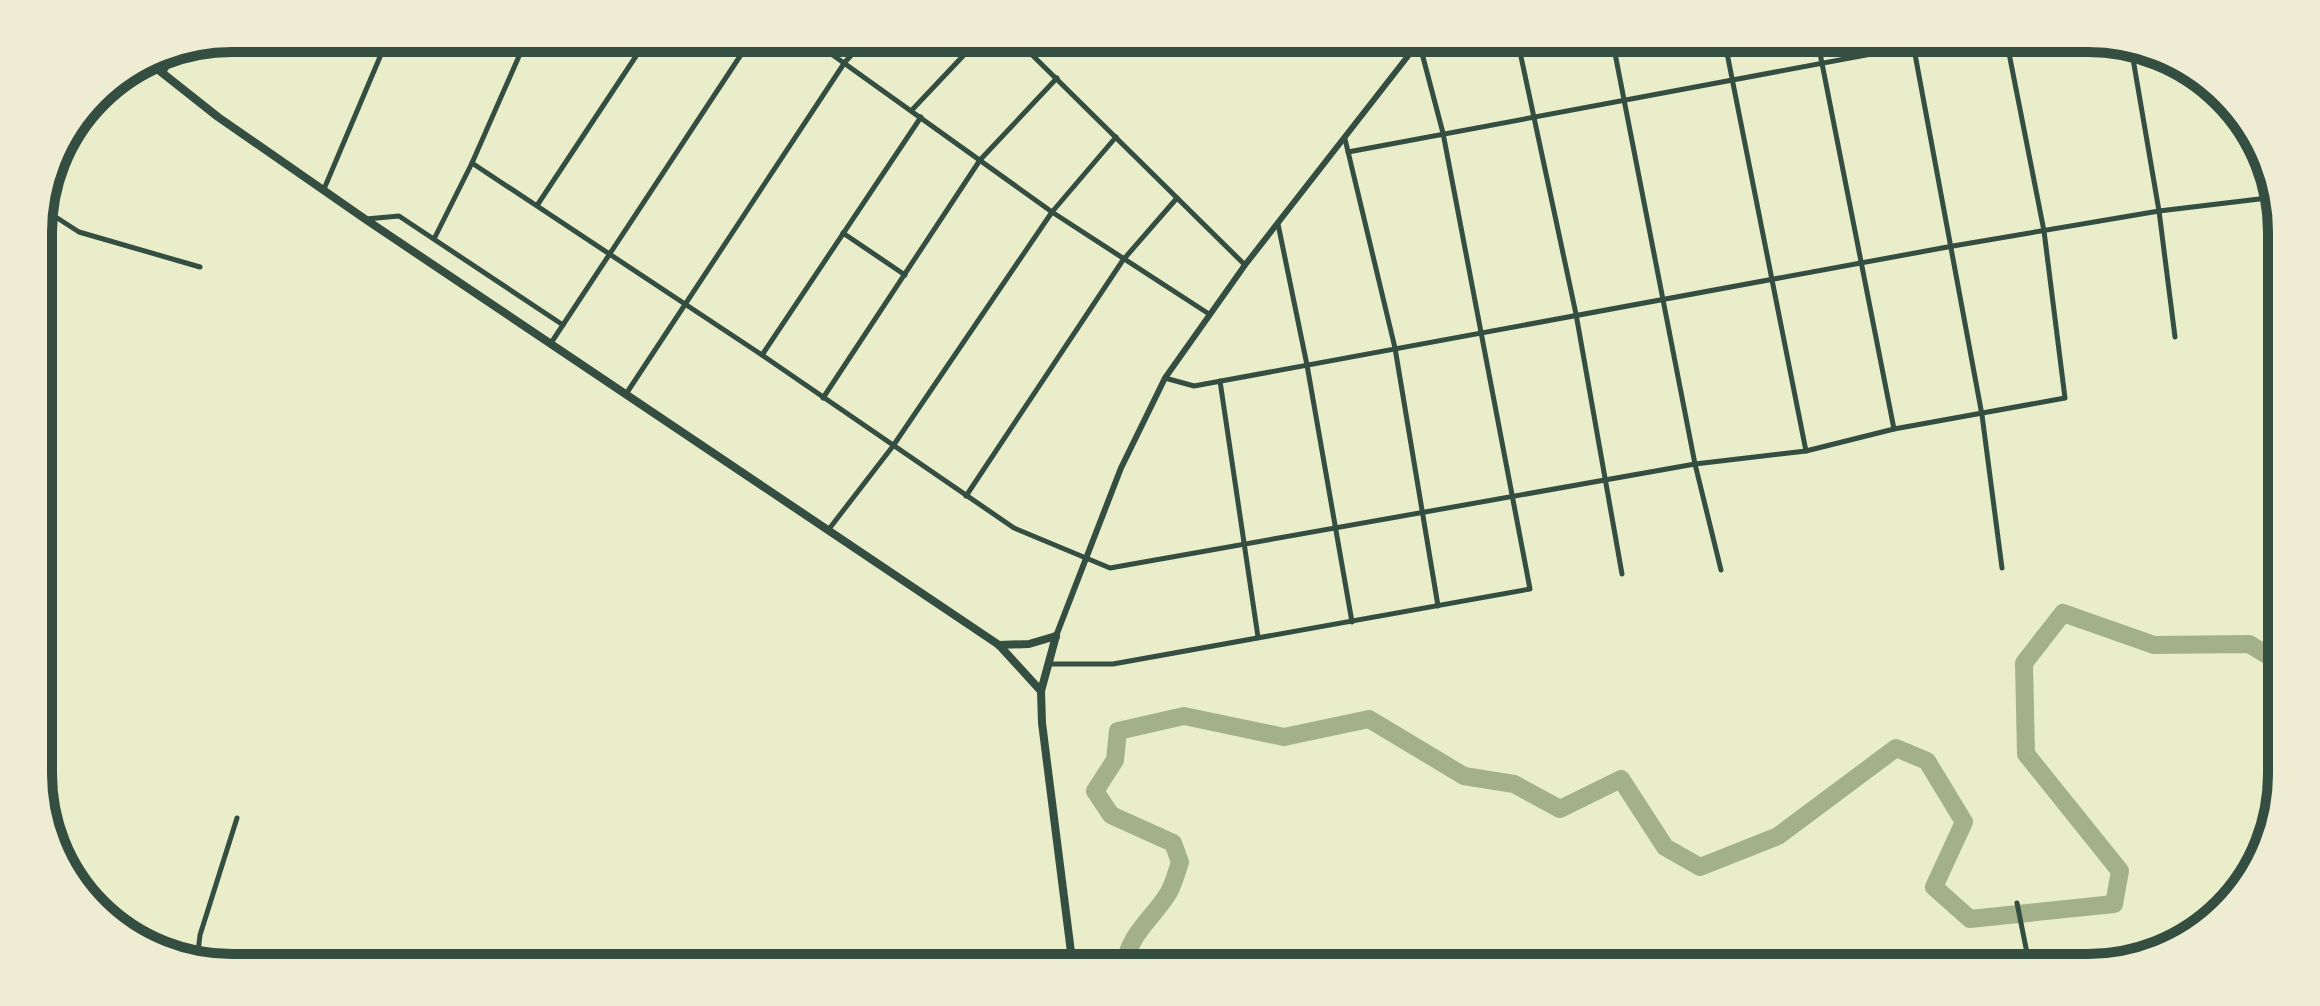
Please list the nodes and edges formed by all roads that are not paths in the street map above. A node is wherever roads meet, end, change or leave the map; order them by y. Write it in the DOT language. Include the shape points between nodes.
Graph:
graph roads {
  1 [pos="382,52"];
  2 [pos="521,52"];
  3 [pos="639,52"];
  4 [pos="743,52"];
  5 [pos="830,52"];
  6 [pos="854,52"];
  7 [pos="967,52"];
  8 [pos="1030,52"];
  9 [pos="1412,52"];
  10 [pos="1424,52"];
  11 [pos="1520,52"];
  12 [pos="1614,52"];
  13 [pos="1727,52"];
  14 [pos="1820,52"];
  15 [pos="1889,52"];
  16 [pos="1914,52"];
  17 [pos="2009,52"];
  18 [pos="2133,58"];
  19 [pos="845,62"];
  20 [pos="169,64"];
  21 [pos="1823,66"];
  22 [pos="157,69"];
  23 [pos="162,74"];
  24 [pos="1057,78"];
  25 [pos="1733,83"];
  26 [pos="1623,103"];
  27 [pos="911,111"];
  28 [pos="921,117"];
  29 [pos="1532,117"];
  30 [pos="1443,133"];
  31 [pos="1116,137"];
  32 [pos="1345,139"];
  33 [pos="1348,152"];
  34 [pos="980,160"];
  35 [pos="472,163"];
  36 [pos="324,189"];
  37 [pos="1177,198"];
  38 [pos="2264,198"];
  39 [pos="538,204"];
  40 [pos="2159,211"];
  41 [pos="1052,212"];
  42 [pos="53,215"];
  43 [pos="365,219"];
  44 [pos="1278,224"];
  45 [pos="2044,231"];
  46 [pos="843,233"];
  47 [pos="434,239"];
  48 [pos="1953,246"];
  49 [pos="611,255"];
  50 [pos="1123,260"];
  51 [pos="1860,263"];
  52 [pos="1245,265"];
  53 [pos="200,267"];
  54 [pos="905,275"];
  55 [pos="1771,279"];
  56 [pos="1665,300"];
  57 [pos="686,305"];
  58 [pos="1209,314"];
  59 [pos="1576,314"];
  60 [pos="563,325"];
  61 [pos="1480,333"];
  62 [pos="2175,337"];
  63 [pos="551,343"];
  64 [pos="1395,348"];
  65 [pos="762,355"];
  66 [pos="1307,365"];
  67 [pos="1165,378"];
  68 [pos="1220,381"];
  69 [pos="626,394"];
  70 [pos="823,398"];
  71 [pos="1982,415"];
  72 [pos="1894,429"];
  73 [pos="893,446"];
  74 [pos="1806,451"];
  75 [pos="1695,464"];
  76 [pos="1606,479"];
  77 [pos="966,496"];
  78 [pos="1513,499"];
  79 [pos="1424,514"];
  80 [pos="829,529"];
  81 [pos="1337,529"];
  82 [pos="1246,544"];
  83 [pos="1086,558"];
  84 [pos="2002,568"];
  85 [pos="1721,570"];
  86 [pos="1622,574"];
  87 [pos="1438,606"];
  88 [pos="1352,622"];
  89 [pos="1056,636"];
  90 [pos="1258,638"];
  91 [pos="999,645"];
  92 [pos="1048,664"];
  93 [pos="1041,691"];
  94 [pos="237,818"];
  95 [pos="2017,903"];
  96 [pos="198,951"];
  97 [pos="1071,954"];
  98 [pos="2027,954"];
  1 -- 36 [label="street"];
  2 -- 35 [label="street"];
  3 -- 39 [label="street"];
  4 -- 49 [label="street"];
  5 -- 19 [label="street"];
  6 -- 19 [label="street"];
  7 -- 27 [label="street"];
  8 -- 24 [label="street"];
  9 -- 32 [label="main road"];
  10 -- 30 [label="street"];
  11 -- 29 [label="street"];
  12 -- 26 [label="street"];
  13 -- 25 [label="street"];
  14 -- 21 [label="street"];
  15 -- 21 [label="street"];
  16 -- 48 [label="street"];
  17 -- 45 [label="street"];
  18 -- 40 [label="street"];
  19 -- 27 [label="street"];
  19 -- 57 [label="street"];
  20 -- 23 [label="street"];
  21 -- 25 [label="street"];
  21 -- 51 [label="street"];
  22 -- 23 [label="highway"];
  23 -- 36 [label="highway"];
  24 -- 31 [label="street"];
  24 -- 34 [label="street"];
  25 -- 26 [label="street"];
  25 -- 55 [label="street"];
  26 -- 29 [label="street"];
  26 -- 56 [label="street"];
  27 -- 28 [label="street"];
  28 -- 34 [label="street"];
  28 -- 46 [label="street"];
  29 -- 30 [label="street"];
  29 -- 59 [label="street"];
  30 -- 33 [label="street"];
  30 -- 61 [label="street"];
  31 -- 37 [label="street"];
  31 -- 41 [label="street"];
  32 -- 33 [label="street"];
  32 -- 44 [label="main road"];
  33 -- 64 [label="street"];
  34 -- 41 [label="street"];
  34 -- 54 [label="street"];
  35 -- 39 [label="street"];
  35 -- 47 [label="street"];
  36 -- 43 [label="highway"];
  37 -- 50 [label="street"];
  37 -- 52 [label="street"];
  38 -- 40 [label="street"];
  39 -- 49 [label="street"];
  40 -- 45 [label="street"];
  40 -- 62 [label="street"];
  41 -- 50 [label="street"];
  41 -- 73 [label="street"];
  42 -- 53 [label="street" via="79,232"];
  43 -- 47 [label="street" via="399,216"];
  43 -- 63 [label="highway"];
  44 -- 52 [label="main road"];
  44 -- 66 [label="street"];
  45 -- 48 [label="street"];
  45 -- 71 [label="street" via="2065,398"];
  46 -- 54 [label="street"];
  46 -- 65 [label="street"];
  47 -- 60 [label="street"];
  48 -- 51 [label="street"];
  48 -- 71 [label="street"];
  49 -- 57 [label="street"];
  49 -- 60 [label="street"];
  50 -- 58 [label="street"];
  50 -- 77 [label="street"];
  51 -- 55 [label="street"];
  51 -- 72 [label="street"];
  52 -- 58 [label="main road"];
  54 -- 70 [label="street"];
  55 -- 56 [label="street"];
  55 -- 74 [label="street"];
  56 -- 59 [label="street"];
  56 -- 75 [label="street"];
  57 -- 65 [label="street"];
  57 -- 69 [label="street"];
  58 -- 67 [label="main road"];
  59 -- 61 [label="street"];
  59 -- 76 [label="street"];
  60 -- 63 [label="street"];
  61 -- 64 [label="street"];
  61 -- 78 [label="street"];
  63 -- 69 [label="highway"];
  64 -- 66 [label="street"];
  64 -- 79 [label="street"];
  65 -- 70 [label="street"];
  66 -- 68 [label="street"];
  66 -- 81 [label="street"];
  67 -- 68 [label="street" via="1194,386"];
  67 -- 83 [label="main road" via="1121,468"];
  68 -- 82 [label="street"];
  69 -- 80 [label="highway"];
  70 -- 73 [label="street"];
  71 -- 72 [label="street"];
  71 -- 84 [label="street"];
  72 -- 74 [label="street"];
  73 -- 77 [label="street"];
  73 -- 80 [label="street"];
  74 -- 75 [label="street"];
  75 -- 76 [label="street"];
  75 -- 85 [label="street"];
  76 -- 78 [label="street"];
  76 -- 86 [label="street"];
  77 -- 83 [label="street" via="1014,528"];
  78 -- 79 [label="street"];
  78 -- 87 [label="street" via="1530,589"];
  79 -- 81 [label="street"];
  79 -- 87 [label="street"];
  80 -- 91 [label="highway"];
  81 -- 82 [label="street"];
  81 -- 88 [label="street"];
  82 -- 83 [label="street" via="1110,568"];
  82 -- 90 [label="street"];
  83 -- 89 [label="main road"];
  87 -- 88 [label="street"];
  88 -- 90 [label="street"];
  89 -- 91 [label="highway"];
  89 -- 92 [label="highway"];
  90 -- 92 [label="street" via="1113,664"];
  91 -- 93 [label="highway"];
  92 -- 93 [label="highway"];
  93 -- 97 [label="highway"];
  94 -- 96 [label="street"];
  95 -- 98 [label="street"];
}
